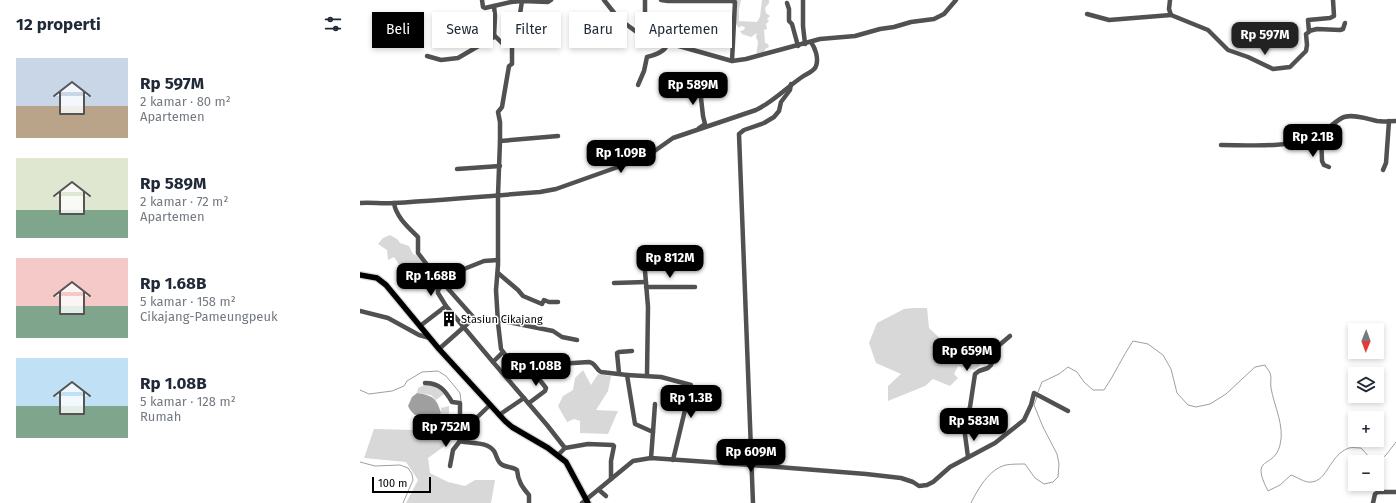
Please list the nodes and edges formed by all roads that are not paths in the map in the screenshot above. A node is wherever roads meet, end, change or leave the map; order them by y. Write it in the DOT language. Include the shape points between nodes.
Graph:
graph roads {
  1 [pos="482,0"];
  2 [pos="550,0"];
  3 [pos="604,0"];
  4 [pos="652,0"];
  5 [pos="662,0"];
  6 [pos="803,0"];
  7 [pos="956,0"];
  8 [pos="1170,0"];
  9 [pos="1333,0"];
  10 [pos="522,1"];
  11 [pos="645,1"];
  12 [pos="786,3"];
  13 [pos="494,6"];
  14 [pos="520,12"];
  15 [pos="645,12"];
  16 [pos="1087,14"];
  17 [pos="1171,15"];
  18 [pos="1345,23"];
  19 [pos="635,31"];
  20 [pos="1310,31"];
  21 [pos="494,35"];
  22 [pos="501,42"];
  23 [pos="811,42"];
  24 [pos="805,44"];
  25 [pos="798,46"];
  26 [pos="512,48"];
  27 [pos="666,48"];
  28 [pos="686,48"];
  29 [pos="427,56"];
  30 [pos="732,61"];
  31 [pos="689,83"];
  32 [pos="791,84"];
  33 [pos="638,85"];
  34 [pos="1389,121"];
  35 [pos="1396,121"];
  36 [pos="696,131"];
  37 [pos="1321,133"];
  38 [pos="558,136"];
  39 [pos="500,141"];
  40 [pos="1221,145"];
  41 [pos="500,166"];
  42 [pos="1329,167"];
  43 [pos="457,169"];
  44 [pos="1383,170"];
  45 [pos="498,195"];
  46 [pos="360,203"];
  47 [pos="394,203"];
  48 [pos="498,260"];
  49 [pos="645,270"];
  50 [pos="498,273"];
  51 [pos="360,275"];
  52 [pos="444,283"];
  53 [pos="614,283"];
  54 [pos="646,285"];
  55 [pos="695,287"];
  56 [pos="558,302"];
  57 [pos="446,306"];
  58 [pos="360,311"];
  59 [pos="498,320"];
  60 [pos="420,326"];
  61 [pos="464,327"];
  62 [pos="1010,336"];
  63 [pos="430,338"];
  64 [pos="577,340"];
  65 [pos="439,349"];
  66 [pos="632,351"];
  67 [pos="504,352"];
  68 [pos="493,362"];
  69 [pos="532,370"];
  70 [pos="618,373"];
  71 [pos="627,374"];
  72 [pos="647,375"];
  73 [pos="424,383"];
  74 [pos="524,398"];
  75 [pos="529,403"];
  76 [pos="656,404"];
  77 [pos="490,405"];
  78 [pos="1068,412"];
  79 [pos="499,416"];
  80 [pos="466,428"];
  81 [pos="653,432"];
  82 [pos="460,441"];
  83 [pos="565,448"];
  84 [pos="558,455"];
  85 [pos="968,457"];
  86 [pos="650,458"];
  87 [pos="673,460"];
  88 [pos="752,465"];
  89 [pos="450,466"];
  90 [pos="611,479"];
  91 [pos="599,490"];
  92 [pos="1396,492"];
  93 [pos="606,496"];
  94 [pos="585,502"];
  95 [pos="530,503"];
  96 [pos="754,503"];
  97 [pos="1373,503"];
  1 -- 13 [label="street" via="483,7"];
  2 -- 10 [label="street"];
  3 -- 19 [label="street" via="625,25"];
  4 -- 11 [label="street"];
  5 -- 30 [label="street" via="735,2"];
  6 -- 24 [label="street"];
  7 -- 23 [label="street" via="944,14 934,20 911,22 860,35"];
  8 -- 17 [label="street"];
  9 -- 20 [label="street" via="1334,16 1308,20"];
  10 -- 13 [label="street"];
  10 -- 14 [label="street"];
  11 -- 15 [label="street"];
  12 -- 25 [label="street"];
  13 -- 21 [label="street"];
  16 -- 17 [label="street" via="1107,20"];
  17 -- 20 [label="street" via="1208,30 1228,50 1273,69 1290,67 1306,51 1306,34"];
  18 -- 20 [label="street" via="1340,30"];
  21 -- 22 [label="street"];
  21 -- 29 [label="street" via="458,58 441,60"];
  23 -- 24 [label="street"];
  23 -- 32 [label="street" via="816,52 815,69"];
  24 -- 25 [label="street"];
  25 -- 30 [label="street"];
  26 -- 39 [label="street" via="512,64 509,66 502,107 498,112"];
  27 -- 33 [label="street" via="647,58"];
  28 -- 30 [label="street"];
  31 -- 36 [label="street" via="700,89 705,124"];
  32 -- 36 [label="street" via="762,107"];
  32 -- 88 [label="street" via="774,117 740,134"];
  34 -- 35 [label="street"];
  34 -- 37 [label="street" via="1345,117"];
  34 -- 44 [label="street" via="1386,163"];
  36 -- 45 [label="street" via="673,138 646,157 556,189"];
  37 -- 40 [label="street" via="1304,141 1286,144"];
  37 -- 42 [label="street" via="1322,161"];
  38 -- 39 [label="street"];
  39 -- 41 [label="street"];
  41 -- 43 [label="street"];
  41 -- 45 [label="street"];
  45 -- 47 [label="street"];
  45 -- 48 [label="street"];
  46 -- 47 [label="street"];
  47 -- 52 [label="street" via="396,212 418,237 418,253"];
  48 -- 50 [label="street"];
  48 -- 52 [label="street" via="484,261 459,271 452,274"];
  49 -- 54 [label="street"];
  50 -- 56 [label="street" via="524,297 542,304 544,300"];
  50 -- 59 [label="street"];
  51 -- 60 [label="main road" via="377,278 383,282"];
  52 -- 57 [label="street" via="437,291"];
  52 -- 61 [label="street" via="474,316"];
  53 -- 54 [label="street"];
  54 -- 55 [label="street"];
  54 -- 72 [label="street"];
  57 -- 60 [label="street"];
  57 -- 61 [label="street"];
  58 -- 63 [label="street" via="388,318 419,335"];
  59 -- 64 [label="street" via="553,331 564,338"];
  59 -- 67 [label="street" via="501,348"];
  60 -- 63 [label="main road"];
  61 -- 65 [label="street"];
  61 -- 68 [label="street"];
  62 -- 85 [label="street" via="997,347 991,365 976,374 968,421 964,428"];
  63 -- 65 [label="main road"];
  65 -- 77 [label="main road"];
  66 -- 70 [label="street" via="617,353"];
  67 -- 68 [label="street"];
  67 -- 69 [label="street" via="512,360 519,359"];
  68 -- 74 [label="street"];
  69 -- 70 [label="street" via="555,364 590,362 594,363 599,372"];
  69 -- 75 [label="street" via="546,388"];
  70 -- 71 [label="street"];
  71 -- 72 [label="street"];
  71 -- 81 [label="street" via="635,424"];
  72 -- 87 [label="street" via="691,385"];
  73 -- 82 [label="street" via="437,385 452,402 460,403"];
  74 -- 75 [label="street"];
  74 -- 79 [label="street"];
  75 -- 83 [label="street"];
  76 -- 81 [label="street"];
  77 -- 79 [label="main road"];
  77 -- 80 [label="street"];
  78 -- 85 [label="street" via="1034,393 1024,420 995,443"];
  79 -- 84 [label="main road" via="512,427"];
  81 -- 86 [label="street"];
  82 -- 89 [label="street" via="455,446"];
  82 -- 95 [label="street" via="488,446 499,462 517,470 522,487 529,495"];
  83 -- 84 [label="street"];
  83 -- 90 [label="street" via="588,444 613,445"];
  84 -- 94 [label="main road" via="567,464"];
  85 -- 88 [label="street" via="922,486 901,478"];
  86 -- 87 [label="street"];
  86 -- 90 [label="street" via="633,461"];
  87 -- 88 [label="street"];
  88 -- 96 [label="street"];
  90 -- 91 [label="street"];
  91 -- 93 [label="street"];
  91 -- 94 [label="street"];
  92 -- 97 [label="street" via="1376,493"];
}
